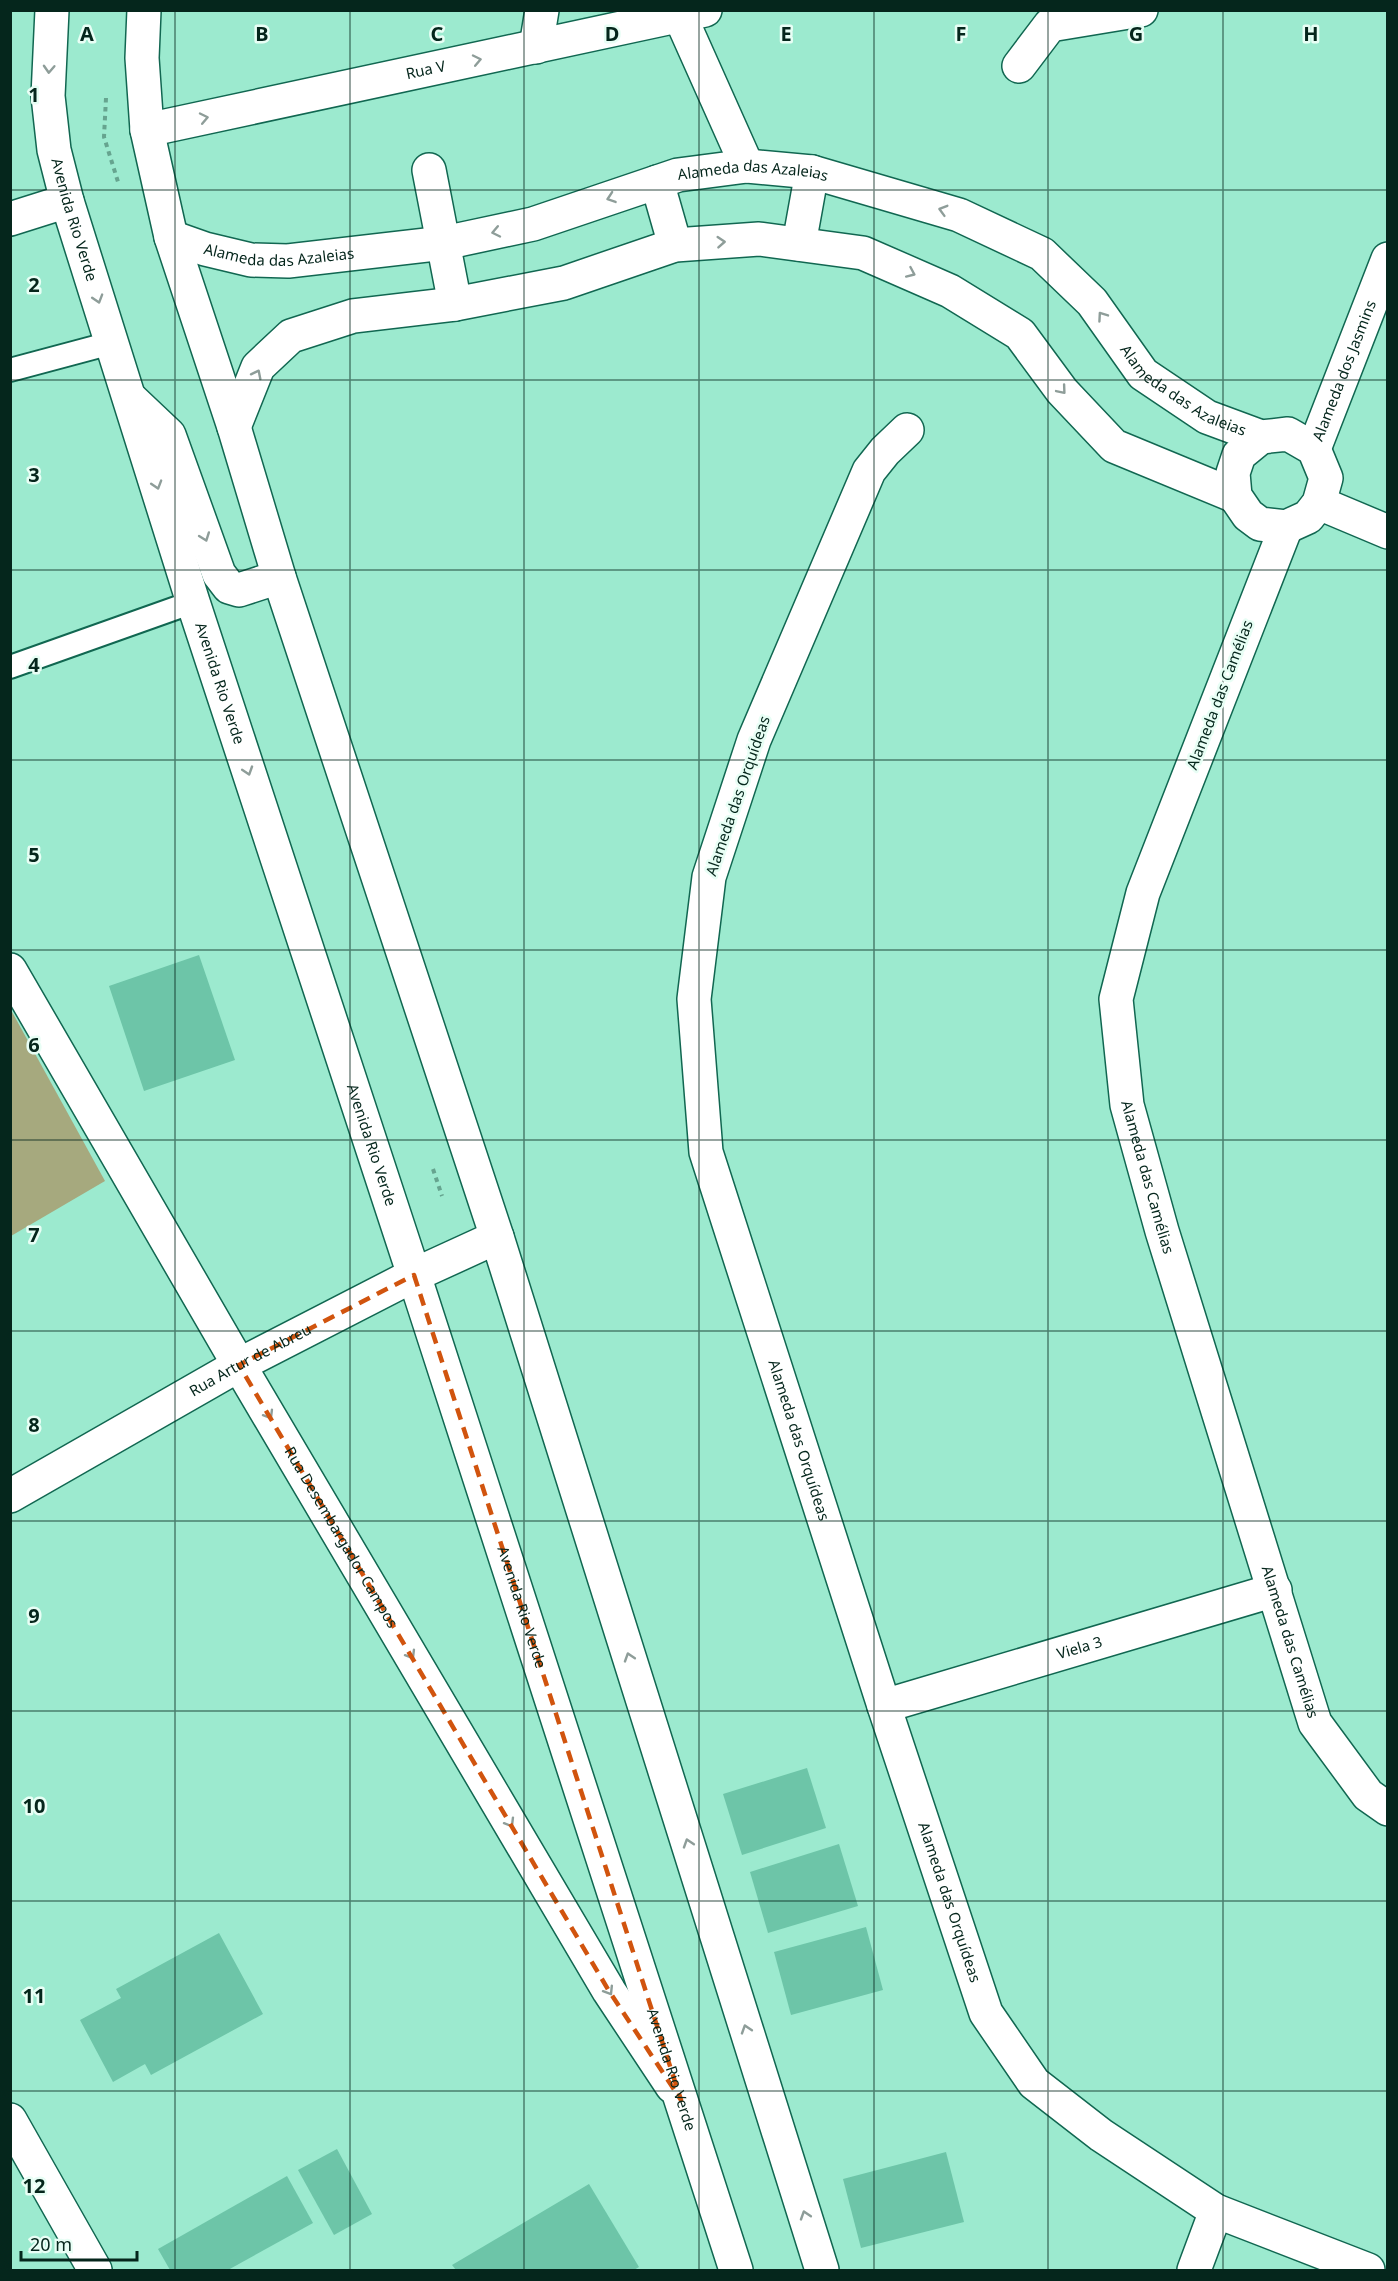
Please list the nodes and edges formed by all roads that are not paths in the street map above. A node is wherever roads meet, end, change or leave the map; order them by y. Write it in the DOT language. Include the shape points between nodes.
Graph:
graph roads {
  1 [pos="52,10"];
  2 [pos="144,10"];
  3 [pos="542,10"];
  4 [pos="1141,10"];
  5 [pos="692,13"];
  6 [pos="536,47"];
  7 [pos="1019,66"];
  8 [pos="147,130"];
  9 [pos="747,166"];
  10 [pos="429,170"];
  11 [pos="812,172"];
  12 [pos="657,182"];
  13 [pos="67,201"];
  14 [pos="10,219"];
  15 [pos="171,237"];
  16 [pos="444,243"];
  17 [pos="799,244"];
  18 [pos="675,245"];
  19 [pos="1388,259"];
  20 [pos="455,304"];
  21 [pos="111,343"];
  22 [pos="10,370"];
  23 [pos="129,396"];
  24 [pos="234,427"];
  25 [pos="907,430"];
  26 [pos="1261,437"];
  27 [pos="1314,449"];
  28 [pos="1235,496"];
  29 [pos="1319,504"];
  30 [pos="1286,527"];
  31 [pos="1388,532"];
  32 [pos="279,577"];
  33 [pos="193,602"];
  34 [pos="10,667"];
  35 [pos="10,969"];
  36 [pos="497,1237"];
  37 [pos="414,1275"];
  38 [pos="239,1365"];
  39 [pos="10,1496"];
  40 [pos="1275,1590"];
  41 [pos="884,1706"];
  42 [pos="1388,1809"];
  43 [pos="681,2100"];
  44 [pos="10,2120"];
  45 [pos="1216,2211"];
  46 [pos="95,2271"];
  47 [pos="736,2271"];
  48 [pos="822,2271"];
  49 [pos="1194,2271"];
  50 [pos="1368,2271"];
  1 -- 13 [label="street, Avenida Rio Verde, one-way" via="48,96 54,150"];
  2 -- 8 [label="street" via="142,58"];
  3 -- 6 [label="street"];
  4 -- 7 [label="street" via="1050,25"];
  5 -- 6 [label="street, Rua V"];
  5 -- 9 [label="street"];
  8 -- 6 [label="street, Rua V, one-way"];
  8 -- 15 [label="street"];
  9 -- 11 [label="street, Alameda das Azaleias"];
  9 -- 12 [label="street, Alameda das Azaleias" via="678,175"];
  10 -- 16 [label="street"];
  11 -- 17 [label="street"];
  26 -- 11 [label="street, Alameda das Azaleias, one-way" via="1207,417 1143,374 1092,303 1042,254 959,215"];
  12 -- 16 [label="street, Alameda das Azaleias, one-way" via="533,224"];
  12 -- 18 [label="street"];
  13 -- 14 [label="street"];
  13 -- 21 [label="street, Avenida Rio Verde, one-way"];
  15 -- 16 [label="street, Alameda das Azaleias" via="250,260 288,261"];
  15 -- 24 [label="street"];
  16 -- 20 [label="street"];
  18 -- 17 [label="street, one-way" via="759,239"];
  17 -- 28 [label="street, one-way" via="863,253 950,291 1020,334 1062,391 1114,446"];
  18 -- 20 [label="street" via="564,284"];
  19 -- 27 [label="street, Alameda dos Jasmins"];
  24 -- 20 [label="street, one-way" via="258,367 291,336 353,316"];
  21 -- 22 [label="lane"];
  21 -- 23 [label="street, Avenida Rio Verde"];
  23 -- 32 [label="street, one-way" via="168,435 219,574 229,586 239,590"];
  23 -- 33 [label="street, Avenida Rio Verde, one-way"];
  24 -- 32 [label="street"];
  25 -- 41 [label="street, Alameda das Orquídeas" via="869,471 754,740 709,878 694,999 706,1152"];
  26 -- 27 [label="street" via="1288,434"];
  26 -- 28 [label="street" via="1239,455 1233,473"];
  27 -- 29 [label="street" via="1326,478"];
  28 -- 30 [label="street" via="1260,524"];
  29 -- 30 [label="street" via="1308,517"];
  29 -- 31 [label="street"];
  30 -- 40 [label="street, Alameda das Camélias" via="1143,893 1116,999 1126,1104"];
  32 -- 36 [label="street"];
  33 -- 34 [label="lane"];
  33 -- 37 [label="street, Avenida Rio Verde, one-way"];
  35 -- 38 [label="street, Rua Desembargador Campos"];
  36 -- 37 [label="street, Rua Artur de Abreu"];
  48 -- 36 [label="street, one-way"];
  37 -- 38 [label="street, Rua Artur de Abreu"];
  37 -- 43 [label="street, Avenida Rio Verde"];
  38 -- 39 [label="street, Rua Artur de Abreu"];
  38 -- 43 [label="street, Rua Desembargador Campos, one-way" via="609,1991"];
  40 -- 41 [label="street, Viela 3"];
  40 -- 42 [label="street, Alameda das Camélias" via="1315,1723 1368,1795"];
  41 -- 45 [label="street, Alameda das Orquídeas" via="986,2013 1034,2084 1101,2135"];
  43 -- 47 [label="street, Avenida Rio Verde"];
  44 -- 46 [label="street"];
  45 -- 49 [label="street"];
  45 -- 50 [label="street, Alameda das Orquídeas"];
}
